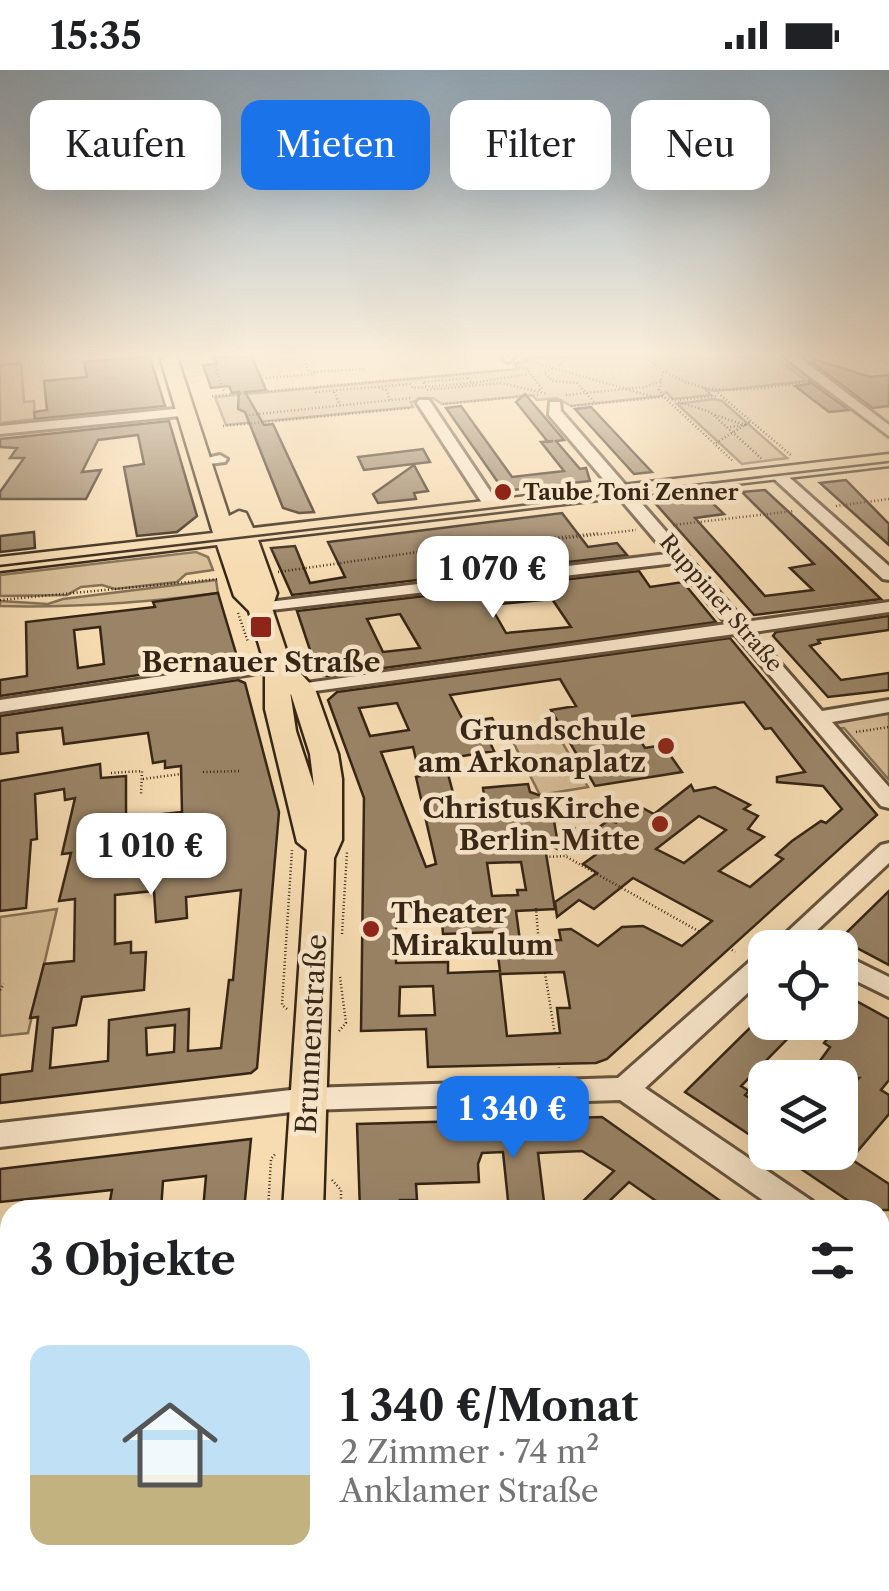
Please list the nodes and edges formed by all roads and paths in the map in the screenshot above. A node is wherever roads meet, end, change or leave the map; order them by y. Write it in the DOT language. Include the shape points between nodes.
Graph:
graph roads {
  1 [pos="193,428"];
  2 [pos="202,428"];
  3 [pos="444,428"];
  4 [pos="570,428"];
  5 [pos="698,428"];
  6 [pos="728,428"];
  7 [pos="740,428"];
  8 [pos="759,428"];
  9 [pos="732,433"];
  10 [pos="715,444"];
  11 [pos="210,460"];
  12 [pos="889,460"];
  13 [pos="807,470"];
  14 [pos="764,471"];
  15 [pos="624,491"];
  16 [pos="889,499"];
  17 [pos="492,506"];
  18 [pos="836,506"];
  19 [pos="799,510"];
  20 [pos="671,525"];
  21 [pos="643,529"];
  22 [pos="235,536"];
  23 [pos="682,557"];
  24 [pos="0,564"];
  25 [pos="276,572"];
  26 [pos="889,575"];
  27 [pos="221,578"];
  28 [pos="0,600"];
  29 [pos="889,607"];
  30 [pos="260,608"];
  31 [pos="744,627"];
  32 [pos="286,683"];
  33 [pos="0,706"];
  34 [pos="818,718"];
  35 [pos="888,723"];
  36 [pos="854,732"];
  37 [pos="240,771"];
  38 [pos="204,772"];
  39 [pos="111,774"];
  40 [pos="181,774"];
  41 [pos="142,779"];
  42 [pos="141,794"];
  43 [pos="889,800"];
  44 [pos="574,826"];
  45 [pos="889,850"];
  46 [pos="306,852"];
  47 [pos="546,856"];
  48 [pos="564,856"];
  49 [pos="536,908"];
  50 [pos="810,930"];
  51 [pos="700,932"];
  52 [pos="539,946"];
  53 [pos="729,948"];
  54 [pos="735,952"];
  55 [pos="545,972"];
  56 [pos="858,972"];
  57 [pos="748,977"];
  58 [pos="4,984"];
  59 [pos="889,988"];
  60 [pos="0,990"];
  61 [pos="290,1010"];
  62 [pos="555,1035"];
  63 [pos="624,1089"];
  64 [pos="308,1099"];
  65 [pos="0,1135"];
  66 [pos="282,1146"];
  67 [pos="269,1200"];
  68 [pos="303,1200"];
  69 [pos="786,1200"];
  1 -- 11 [label="main road, Brunnenstraße"];
  2 -- 11 [label="main road, Brunnenstraße"];
  3 -- 17 [label="street"];
  4 -- 15 [label="street, Ruppiner Straße"];
  5 -- 10 [label="path"];
  6 -- 9 [label="path"];
  7 -- 9 [label="path"];
  8 -- 13 [label="path"];
  9 -- 10 [label="path"];
  9 -- 14 [label="path"];
  10 -- 14 [label="path"];
  11 -- 22 [label="main road, Brunnenstraße"];
  12 -- 13 [label="main road"];
  13 -- 14 [label="main road"];
  14 -- 15 [label="main road"];
  14 -- 26 [label="street"];
  15 -- 17 [label="main road"];
  15 -- 23 [label="street, Ruppiner Straße"];
  16 -- 18 [label="path"];
  17 -- 22 [label="main road"];
  19 -- 20 [label="path"];
  21 -- 25 [label="path"];
  22 -- 24 [label="main road"];
  22 -- 30 [label="main road, Brunnenstraße" via="246,596"];
  23 -- 30 [label="street"];
  23 -- 31 [label="street, Ruppiner Straße"];
  27 -- 28 [label="path"];
  29 -- 31 [label="street"];
  30 -- 32 [label="main road, Brunnenstraße"];
  31 -- 32 [label="street"];
  31 -- 34 [label="street, Ruppiner Straße"];
  32 -- 33 [label="street"];
  32 -- 46 [label="main road, Brunnenstraße" via="309,809 312,850"];
  34 -- 35 [label="street"];
  34 -- 43 [label="street, Ruppiner Straße"];
  35 -- 36 [label="path"];
  37 -- 38 [label="path"];
  39 -- 41 [label="path" via="142,771"];
  40 -- 41 [label="path"];
  41 -- 42 [label="path"];
  44 -- 48 [label="path" via="578,842"];
  45 -- 50 [label="street"];
  46 -- 61 [label="path" via="282,1005"];
  46 -- 64 [label="main road, Brunnenstraße"];
  47 -- 48 [label="path"];
  48 -- 51 [label="path"];
  49 -- 52 [label="path"];
  53 -- 54 [label="path"];
  55 -- 62 [label="path"];
  56 -- 59 [label="street"];
  57 -- 63 [label="street"];
  58 -- 60 [label="path"];
  63 -- 64 [label="street"];
  63 -- 69 [label="street"];
  64 -- 65 [label="street"];
  64 -- 68 [label="main road, Brunnenstraße"];
  66 -- 67 [label="path" via="272,1159"];
}
